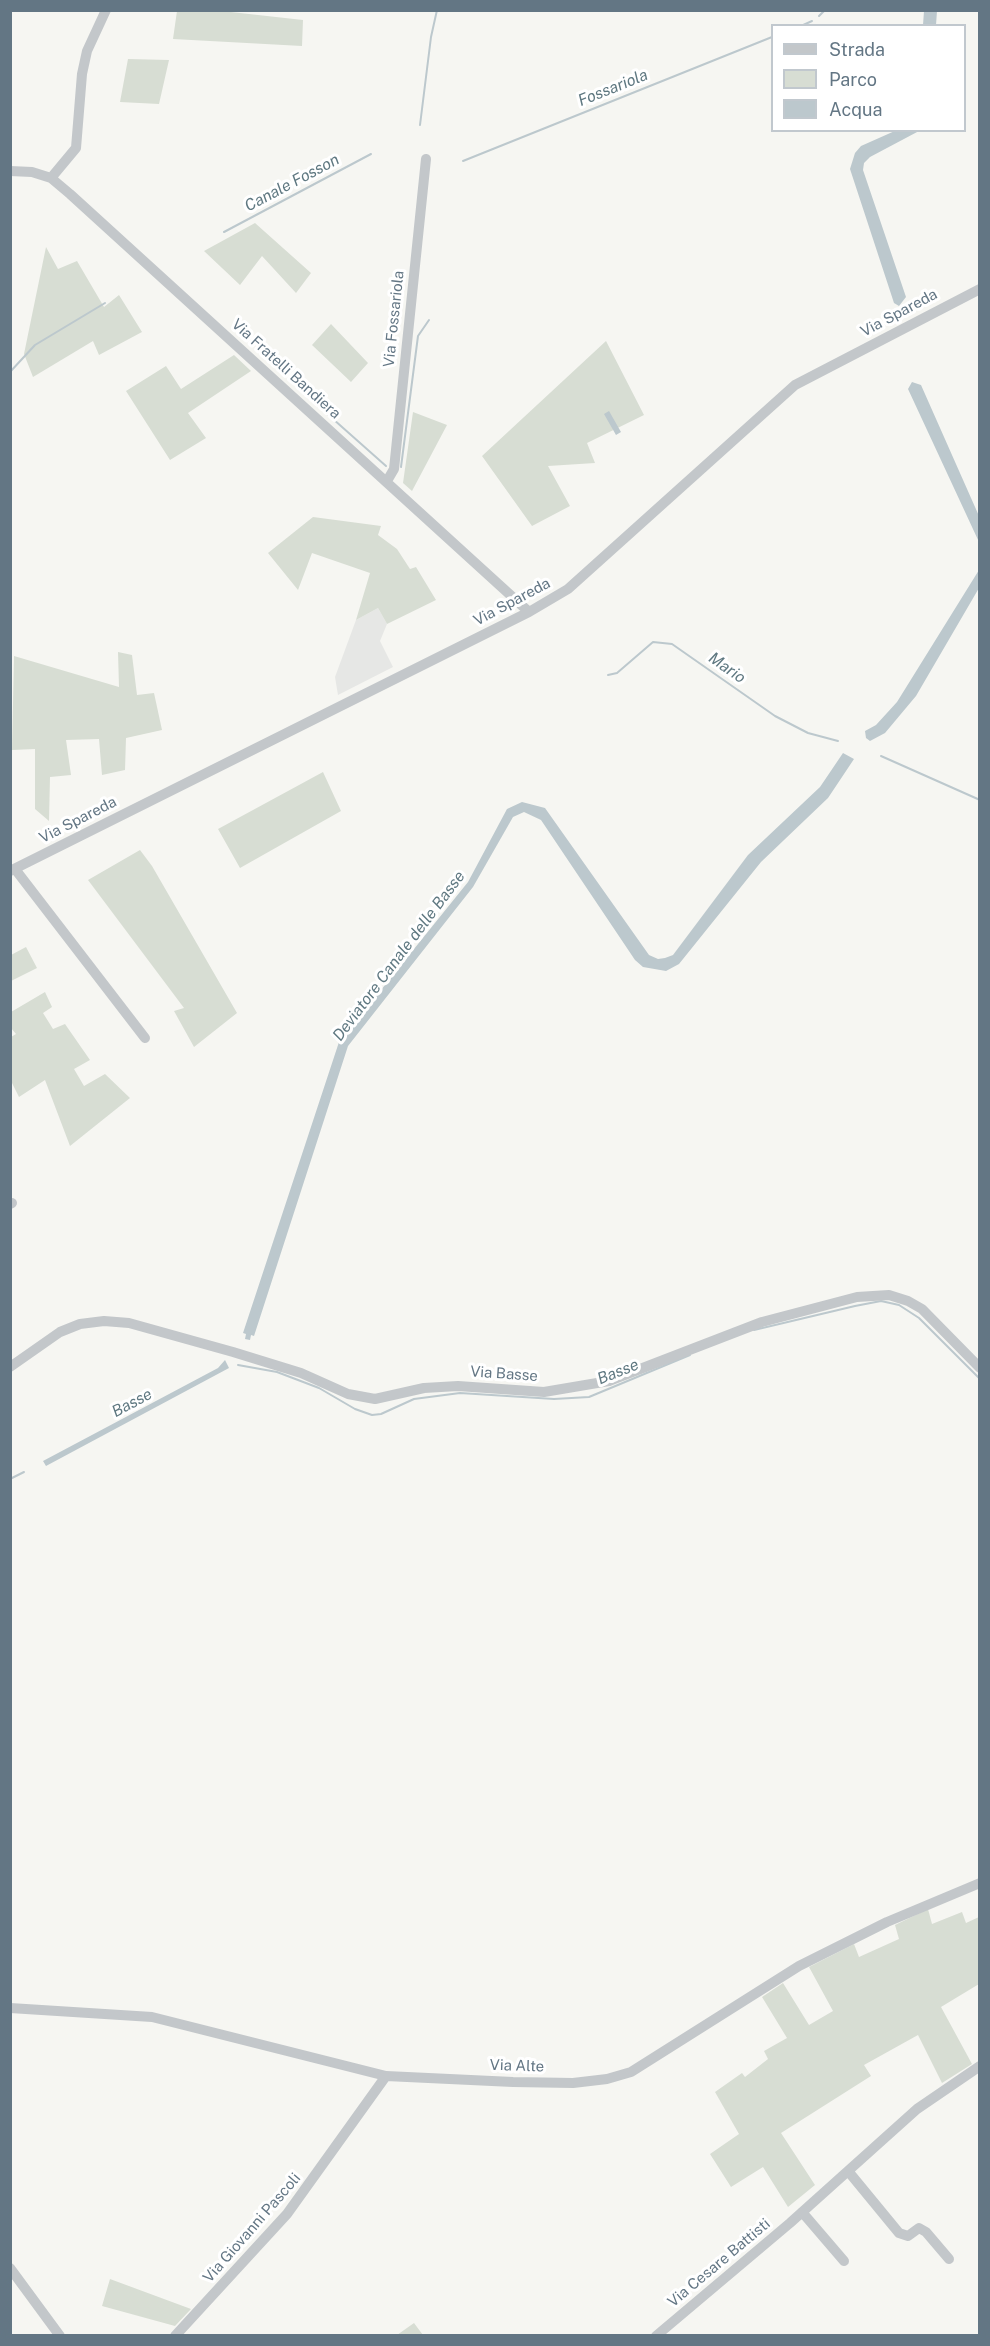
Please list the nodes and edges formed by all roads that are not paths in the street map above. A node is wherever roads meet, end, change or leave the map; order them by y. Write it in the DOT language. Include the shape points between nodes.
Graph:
graph roads {
  1 [pos="106,10"];
  2 [pos="426,159"];
  3 [pos="10,171"];
  4 [pos="51,178"];
  5 [pos="980,289"];
  6 [pos="387,481"];
  7 [pos="529,612"];
  8 [pos="13,870"];
  9 [pos="145,1038"];
  10 [pos="10,1367"];
  11 [pos="980,1368"];
  12 [pos="980,1883"];
  13 [pos="10,2008"];
  14 [pos="980,2066"];
  15 [pos="386,2076"];
  16 [pos="848,2171"];
  17 [pos="802,2212"];
  18 [pos="949,2259"];
  19 [pos="844,2261"];
  20 [pos="10,2268"];
  21 [pos="60,2336"];
  22 [pos="175,2336"];
  23 [pos="656,2336"];
  1 -- 4 [label="street" via="87,51 76,148"];
  2 -- 6 [label="street, Via Fossariola" via="394,469"];
  3 -- 4 [label="street, Via Fratelli Bandiera"];
  4 -- 6 [label="street, Via Fratelli Bandiera"];
  5 -- 7 [label="street, Via Spareda" via="795,386 568,589"];
  6 -- 7 [label="street, Via Fratelli Bandiera"];
  7 -- 8 [label="street, Via Spareda"];
  8 -- 9 [label="street"];
  10 -- 11 [label="street, Via Basse" via="60,1332 104,1321 129,1323 233,1352 301,1373 348,1394 375,1399 447,1386 544,1392 609,1381 762,1322 856,1297 889,1295 922,1309"];
  12 -- 15 [label="street, Via Alte" via="887,1922 799,1966 631,2072 573,2083"];
  13 -- 15 [label="street, Via Alte" via="152,2017"];
  14 -- 16 [label="street, Via Cesare Battisti" via="917,2109"];
  15 -- 22 [label="street, Via Giovanni Pascoli" via="287,2214"];
  16 -- 17 [label="street, Via Cesare Battisti"];
  16 -- 18 [label="street" via="899,2233 908,2236 919,2228"];
  17 -- 19 [label="street"];
  17 -- 23 [label="street, Via Cesare Battisti"];
  20 -- 21 [label="street"];
}
